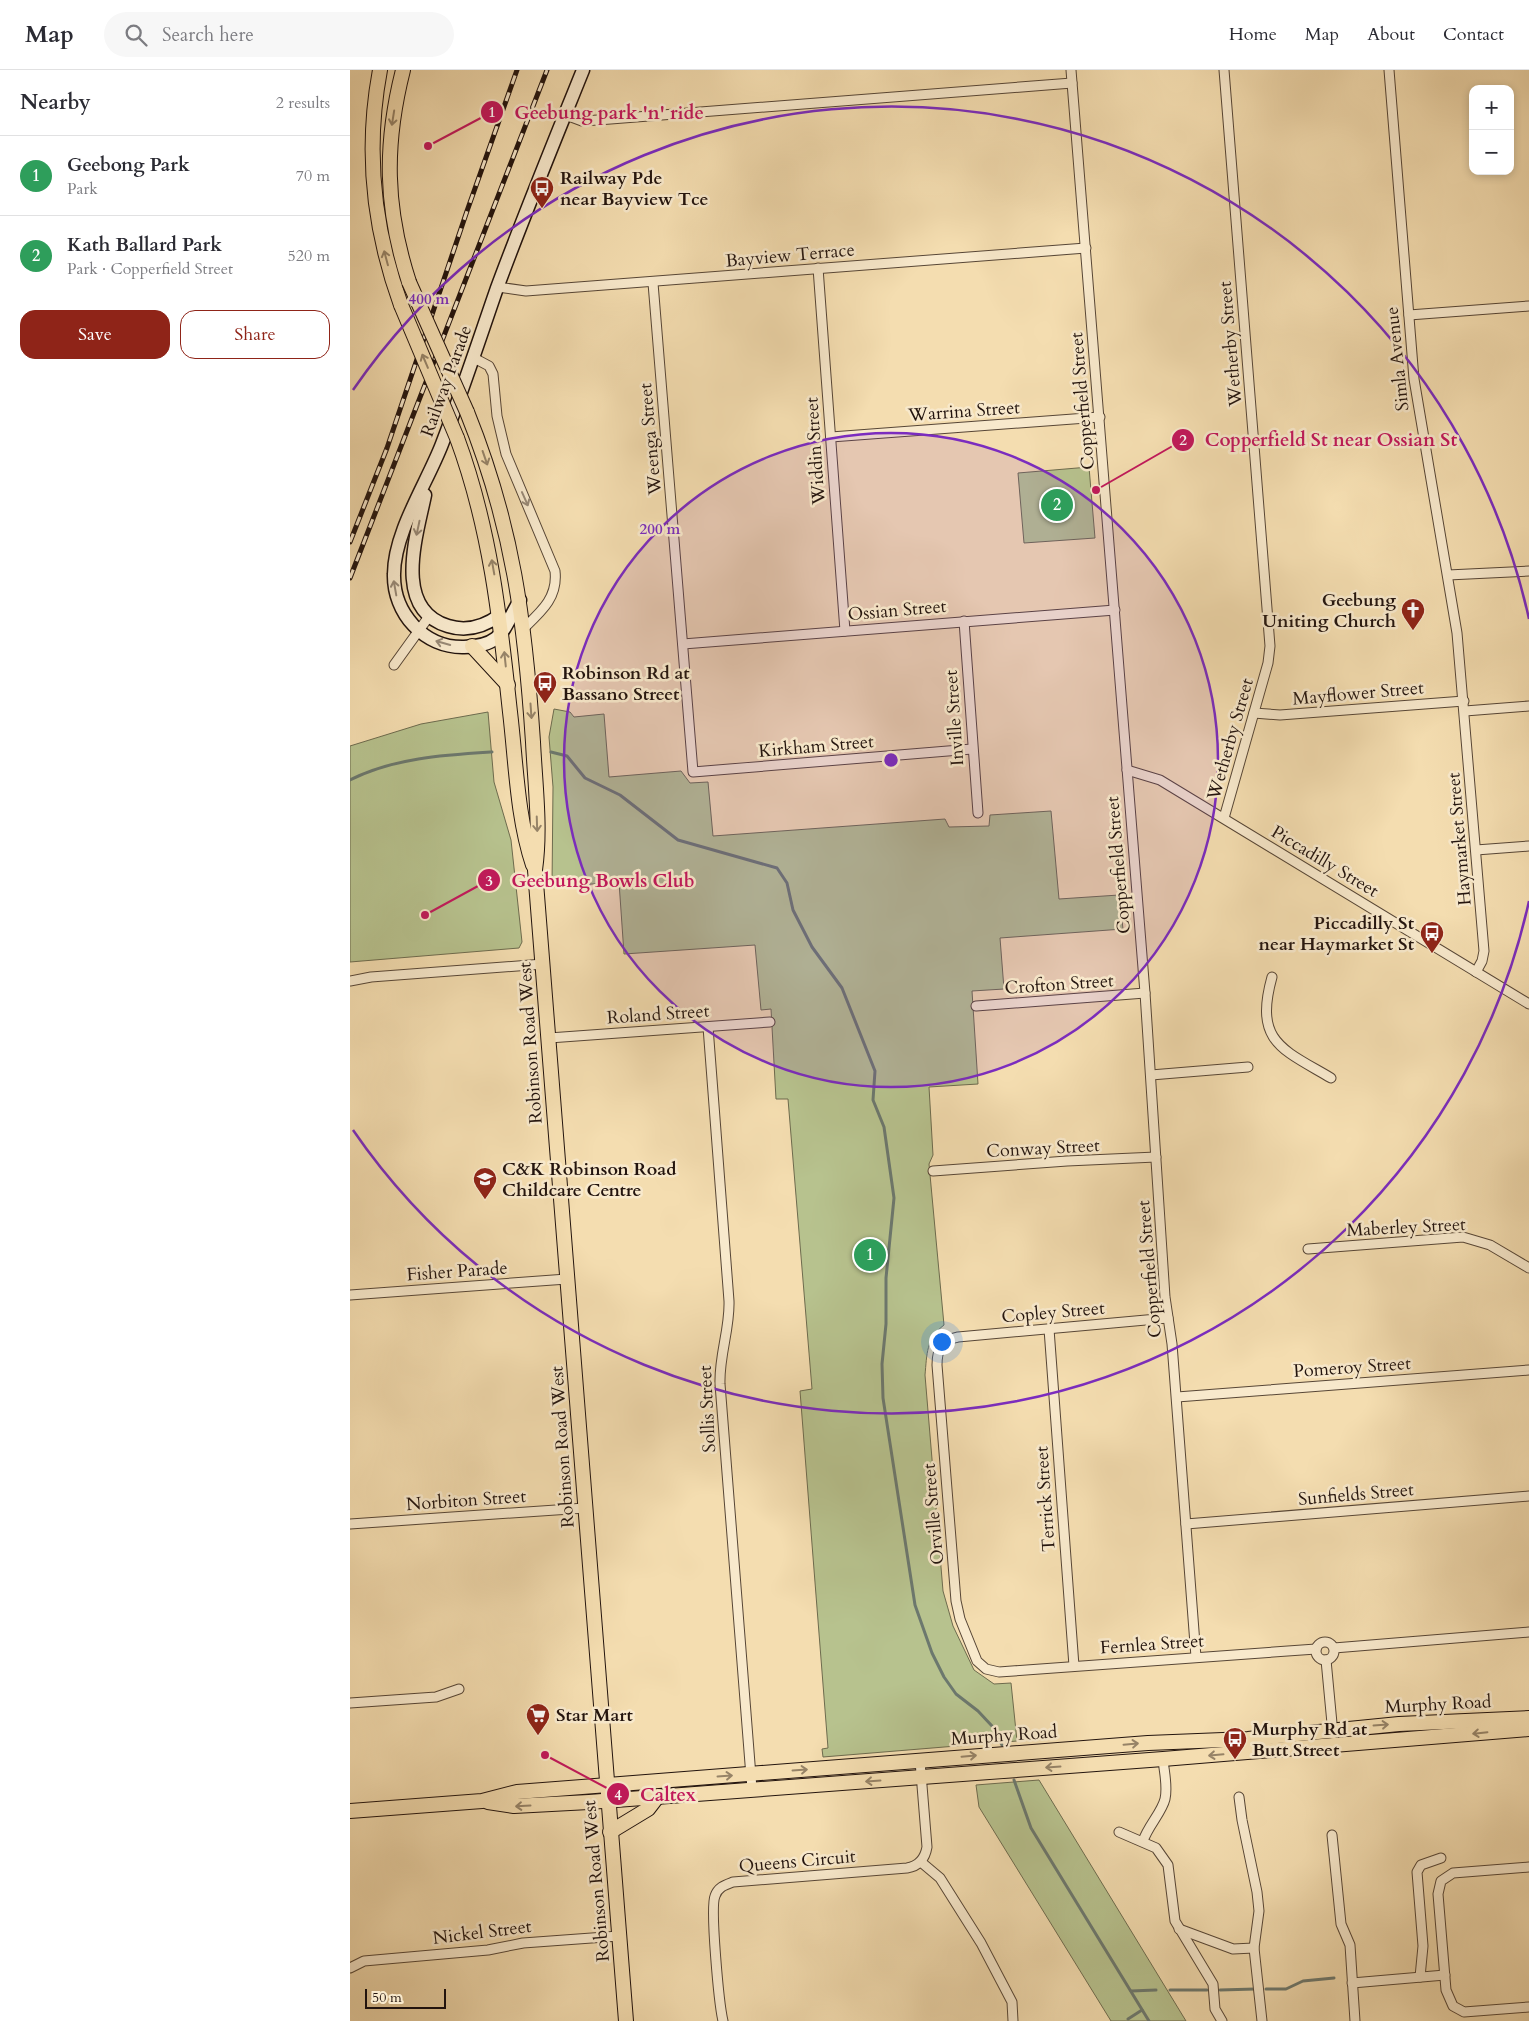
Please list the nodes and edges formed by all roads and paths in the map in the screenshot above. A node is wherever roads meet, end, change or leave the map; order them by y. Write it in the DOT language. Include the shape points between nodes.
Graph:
graph roads {
  1 [pos="380,70"];
  2 [pos="403,70"];
  3 [pos="583,70"];
  4 [pos="1071,70"];
  5 [pos="1224,70"];
  6 [pos="1389,70"];
  7 [pos="1072,83"];
  8 [pos="566,115"];
  9 [pos="1086,248"];
  10 [pos="818,268"];
  11 [pos="653,282"];
  12 [pos="498,287"];
  13 [pos="1529,306"];
  14 [pos="1409,315"];
  15 [pos="474,358"];
  16 [pos="1100,417"];
  17 [pos="831,437"];
  18 [pos="427,480"];
  19 [pos="1529,571"];
  20 [pos="1448,575"];
  21 [pos="520,600"];
  22 [pos="1115,610"];
  23 [pos="430,615"];
  24 [pos="500,615"];
  25 [pos="964,621"];
  26 [pos="524,628"];
  27 [pos="418,630"];
  28 [pos="845,631"];
  29 [pos="502,634"];
  30 [pos="682,644"];
  31 [pos="472,646"];
  32 [pos="394,665"];
  33 [pos="508,685"];
  34 [pos="1464,701"];
  35 [pos="1529,706"];
  36 [pos="1465,711"];
  37 [pos="1254,713"];
  38 [pos="972,749"];
  39 [pos="1126,770"];
  40 [pos="693,772"];
  41 [pos="978,813"];
  42 [pos="1224,818"];
  43 [pos="1529,846"];
  44 [pos="1476,850"];
  45 [pos="535,870"];
  46 [pos="543,964"];
  47 [pos="1476,972"];
  48 [pos="1272,977"];
  49 [pos="350,981"];
  50 [pos="1145,993"];
  51 [pos="1529,1004"];
  52 [pos="976,1006"];
  53 [pos="770,1022"];
  54 [pos="708,1027"];
  55 [pos="549,1038"];
  56 [pos="1248,1068"];
  57 [pos="1151,1075"];
  58 [pos="1331,1078"];
  59 [pos="1156,1157"];
  60 [pos="933,1171"];
  61 [pos="1308,1249"];
  62 [pos="1529,1268"];
  63 [pos="567,1279"];
  64 [pos="350,1295"];
  65 [pos="1168,1318"];
  66 [pos="1049,1330"];
  67 [pos="942,1344"];
  68 [pos="1529,1370"];
  69 [pos="1177,1397"];
  70 [pos="1529,1496"];
  71 [pos="585,1508"];
  72 [pos="350,1524"];
  73 [pos="1186,1524"];
  74 [pos="1529,1632"];
  75 [pos="1334,1648"];
  76 [pos="1316,1649"];
  77 [pos="1196,1657"];
  78 [pos="1326,1660"];
  79 [pos="1074,1666"];
  80 [pos="990,1671"];
  81 [pos="459,1689"];
  82 [pos="350,1703"];
  83 [pos="1529,1718"];
  84 [pos="1529,1729"];
  85 [pos="1332,1730"];
  86 [pos="1334,1744"];
  87 [pos="1163,1759"];
  88 [pos="920,1761"];
  89 [pos="751,1774"];
  90 [pos="922,1777"];
  91 [pos="607,1785"];
  92 [pos="752,1789"];
  93 [pos="658,1796"];
  94 [pos="1240,1797"];
  95 [pos="608,1800"];
  96 [pos="482,1801"];
  97 [pos="350,1811"];
  98 [pos="610,1832"];
  99 [pos="1119,1832"];
  100 [pos="1332,1835"];
  101 [pos="1143,1841"];
  102 [pos="1441,1858"];
  103 [pos="921,1862"];
  104 [pos="1529,1867"];
  105 [pos="1179,1929"];
  106 [pos="619,1936"];
  107 [pos="1254,1948"];
  108 [pos="350,1968"];
  109 [pos="1445,1975"];
  110 [pos="1420,1977"];
  111 [pos="1352,1983"];
  112 [pos="1529,2007"];
  113 [pos="626,2021"];
  114 [pos="723,2021"];
  115 [pos="1014,2021"];
  116 [pos="1222,2021"];
  117 [pos="1262,2021"];
  118 [pos="1355,2021"];
  24 -- 1 [label="main road, Robinson Road West, one-way, bridge" via="485,530 469,471 401,305 381,239 373,187 372,138"];
  2 -- 21 [label="main road, Robinson Road West, one-way, bridge" via="392,123 389,182 394,230 409,282 484,454 503,514"];
  3 -- 8 [label="main road, Railway Parade"];
  4 -- 7 [label="street, Copperfield Street"];
  5 -- 37 [label="street, Wetherby Street" via="1270,646"];
  6 -- 14 [label="street, Simla Avenue"];
  7 -- 8 [label="street" via="598,120 582,121"];
  7 -- 9 [label="street, Copperfield Street"];
  8 -- 12 [label="main road, Railway Parade"];
  9 -- 10 [label="street, Bayview Terrace"];
  9 -- 16 [label="street, Copperfield Street"];
  10 -- 11 [label="street, Bayview Terrace"];
  10 -- 17 [label="street, Widdin Street"];
  11 -- 12 [label="street, Bayview Terrace" via="526,291"];
  11 -- 30 [label="street, Weenga Street"];
  12 -- 15 [label="main road, Railway Parade"];
  13 -- 14 [label="street"];
  14 -- 20 [label="street, Simla Avenue" via="1414,379"];
  15 -- 18 [label="main road, Railway Parade"];
  15 -- 26 [label="street, one-way" via="489,366 493,374 497,416 509,463 555,571 551,600"];
  16 -- 17 [label="street, Warrina Street"];
  16 -- 22 [label="street, Copperfield Street"];
  17 -- 28 [label="street, Widdin Street"];
  18 -- 23 [label="main road, Railway Parade, one-way" via="412,578 419,602"];
  27 -- 18 [label="main road, Railway Parade, one-way" via="398,602 394,565 402,535"];
  19 -- 20 [label="street"];
  20 -- 34 [label="street, Simla Avenue"];
  21 -- 26 [label="main road, Robinson Road West"];
  21 -- 29 [label="main road"];
  22 -- 25 [label="street, Ossian Street"];
  22 -- 39 [label="street, Copperfield Street"];
  23 -- 24 [label="main road" via="443,624 465,629 485,624"];
  23 -- 27 [label="street"];
  24 -- 29 [label="main road, Robinson Road West"];
  25 -- 28 [label="street, Ossian Street"];
  25 -- 38 [label="street, Inville Street"];
  26 -- 45 [label="main road, Robinson Road West, one-way" via="535,778 538,850"];
  31 -- 27 [label="main road, Railway Parade, one-way" via="442,643"];
  27 -- 32 [label="street"];
  28 -- 30 [label="street, Ossian Street"];
  29 -- 31 [label="main road, Railway Parade" via="489,642"];
  33 -- 29 [label="main road, Robinson Road West, one-way"];
  30 -- 40 [label="street, Weenga Street"];
  31 -- 33 [label="main road"];
  33 -- 45 [label="main road, Robinson Road West" via="523,816"];
  34 -- 36 [label="street, Haymarket Street"];
  34 -- 37 [label="street, Mayflower Street" via="1280,716"];
  35 -- 36 [label="street"];
  36 -- 44 [label="street, Haymarket Street"];
  37 -- 42 [label="street, Wetherby Street"];
  38 -- 40 [label="street, Kirkham Street"];
  38 -- 41 [label="street, Inville Street"];
  39 -- 42 [label="street, Piccadilly Street" via="1160,780"];
  39 -- 50 [label="street, Copperfield Street"];
  42 -- 47 [label="street, Piccadilly Street"];
  43 -- 44 [label="street"];
  44 -- 47 [label="street, Haymarket Street" via="1484,951"];
  45 -- 46 [label="main road, Robinson Road West"];
  46 -- 49 [label="street"];
  46 -- 55 [label="main road, Robinson Road West"];
  47 -- 51 [label="street, Piccadilly Street"];
  48 -- 58 [label="street" via="1268,1011 1273,1038 1287,1052"];
  50 -- 52 [label="street, Crofton Street"];
  50 -- 57 [label="street, Copperfield Street"];
  53 -- 54 [label="street, Roland Street"];
  54 -- 55 [label="street, Roland Street"];
  54 -- 89 [label="street, Sollis Street" via="729,1307 720,1358 720,1384"];
  55 -- 63 [label="main road, Robinson Road West"];
  56 -- 57 [label="street"];
  57 -- 59 [label="street, Copperfield Street"];
  59 -- 60 [label="street, Conway Street"];
  59 -- 65 [label="street, Copperfield Street"];
  61 -- 62 [label="street, Maberley Street" via="1463,1237 1485,1242"];
  63 -- 64 [label="street, Fisher Parade"];
  63 -- 71 [label="main road, Robinson Road West"];
  65 -- 66 [label="street, Copley Street"];
  65 -- 69 [label="street, Copperfield Street"];
  66 -- 67 [label="street, Copley Street" via="958,1336"];
  66 -- 79 [label="street, Terrick Street"];
  67 -- 80 [label="street, Orville Street" via="937,1365 956,1600 973,1653"];
  68 -- 69 [label="street, Pomeroy Street"];
  69 -- 73 [label="street, Copperfield Street"];
  70 -- 73 [label="street, Sunfields Street"];
  71 -- 72 [label="street, Norbiton Street"];
  71 -- 91 [label="main road, Robinson Road West"];
  73 -- 77 [label="street, Copperfield Street"];
  74 -- 75 [label="street"];
  75 -- 76 [label="street" via="1324,1642"];
  75 -- 78 [label="street" via="1333,1656"];
  76 -- 77 [label="street, Fernlea Street"];
  76 -- 78 [label="street" via="1319,1657"];
  77 -- 79 [label="street, Fernlea Street"];
  78 -- 85 [label="street"];
  79 -- 80 [label="street, Fernlea Street"];
  81 -- 82 [label="street" via="436,1697"];
  85 -- 83 [label="main road, Murphy Road, one-way"];
  84 -- 86 [label="main road, Murphy Road, one-way"];
  85 -- 86 [label="street"];
  88 -- 85 [label="main road, Murphy Road, one-way" via="1148,1743 1248,1739"];
  86 -- 87 [label="main road, Murphy Road, one-way"];
  87 -- 90 [label="main road, Murphy Road, one-way"];
  87 -- 101 [label="street" via="1164,1801"];
  89 -- 88 [label="main road, Murphy Road, one-way"];
  88 -- 90 [label="street"];
  91 -- 89 [label="main road, Murphy Road, one-way"];
  89 -- 92 [label="street, Sollis Street"];
  90 -- 92 [label="main road, Murphy Road, one-way"];
  90 -- 103 [label="street" via="927,1847"];
  91 -- 95 [label="main road, Robinson Road West"];
  91 -- 96 [label="main road, Murphy Road" via="517,1792"];
  92 -- 93 [label="main road, Murphy Road"];
  93 -- 95 [label="main road, Murphy Road"];
  93 -- 98 [label="main road" via="648,1809"];
  94 -- 107 [label="street" via="1259,1911"];
  95 -- 96 [label="main road, Murphy Road, one-way" via="514,1806"];
  95 -- 98 [label="main road, Robinson Road West"];
  96 -- 97 [label="main road, Murphy Road"];
  98 -- 106 [label="main road, Robinson Road West"];
  99 -- 101 [label="street"];
  100 -- 111 [label="street" via="1341,1924 1350,1946"];
  101 -- 105 [label="street" via="1156,1848 1168,1866 1175,1921"];
  102 -- 110 [label="street" via="1421,1865 1417,1872 1423,1946"];
  103 -- 114 [label="street, Queens Circuit" via="907,1868 733,1882 721,1886 713,1904"];
  103 -- 115 [label="street" via="940,1878 981,1943 1012,2002"];
  104 -- 109 [label="street" via="1453,1873 1441,1881 1438,1894"];
  105 -- 107 [label="street" via="1233,1949"];
  105 -- 116 [label="street" via="1213,1984 1215,2009"];
  106 -- 108 [label="street, Nickel Street" via="364,1961"];
  106 -- 113 [label="main road, Robinson Road West"];
  107 -- 117 [label="street"];
  109 -- 110 [label="street"];
  109 -- 112 [label="street" via="1447,1996 1456,2008 1470,2012"];
  110 -- 111 [label="street"];
  111 -- 118 [label="street"];
}
